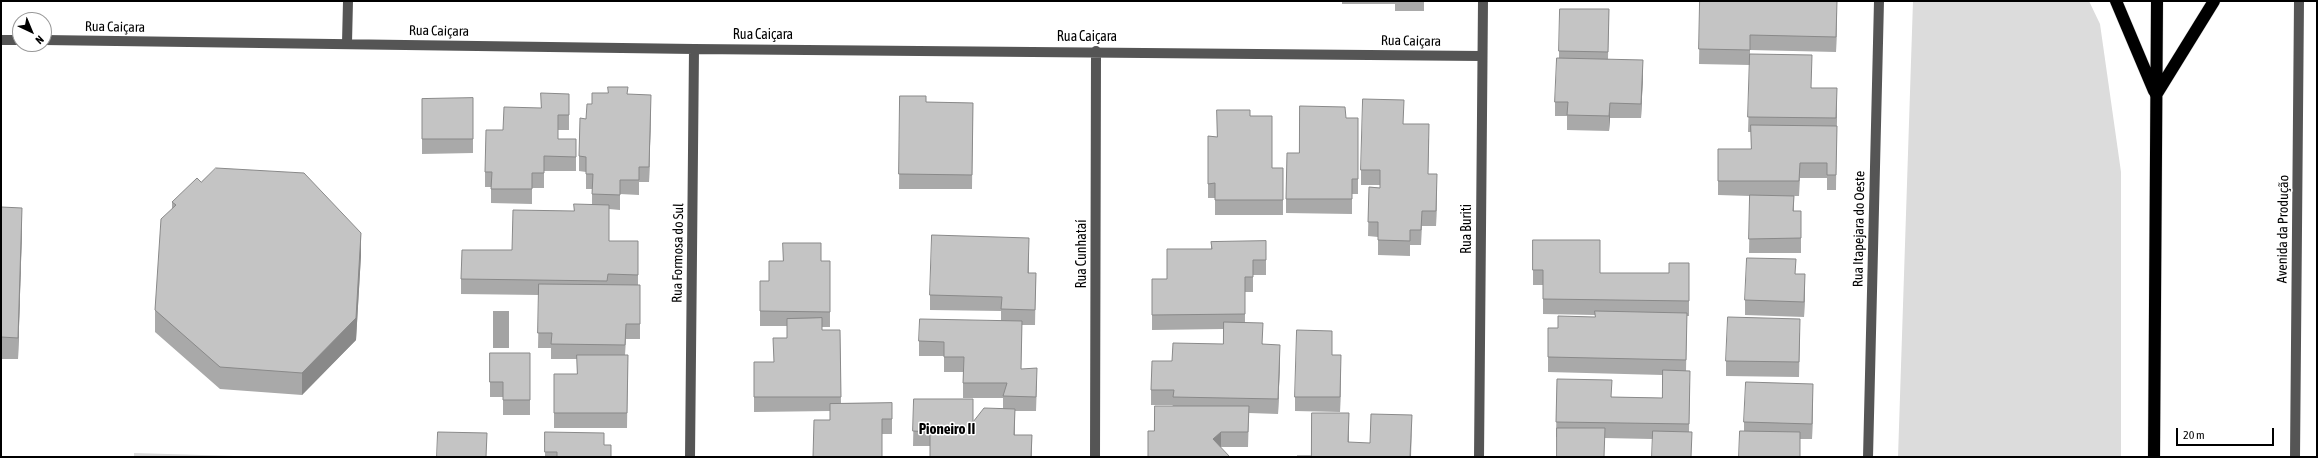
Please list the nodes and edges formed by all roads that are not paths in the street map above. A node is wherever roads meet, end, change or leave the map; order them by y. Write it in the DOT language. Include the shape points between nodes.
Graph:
graph roads {
  1 [pos="348,1"];
  2 [pos="1483,1"];
  3 [pos="1879,1"];
  4 [pos="2116,1"];
  5 [pos="2157,1"];
  6 [pos="2214,1"];
  7 [pos="2299,1"];
  8 [pos="1,40"];
  9 [pos="12,40"];
  10 [pos="52,40"];
  11 [pos="347,43"];
  12 [pos="694,49"];
  13 [pos="1096,51"];
  14 [pos="1482,56"];
  15 [pos="2156,96"];
  16 [pos="690,457"];
  17 [pos="1095,457"];
  18 [pos="1479,457"];
  19 [pos="1868,457"];
  20 [pos="2154,457"];
  21 [pos="2294,457"];
  1 -- 11 [label="street"];
  2 -- 14 [label="street, Rua Buriti"];
  3 -- 19 [label="street, Rua Itapejara do Oeste"];
  4 -- 15 [label="highway"];
  5 -- 15 [label="highway"];
  6 -- 15 [label="highway"];
  7 -- 21 [label="street, Avenida da Produção"];
  8 -- 9 [label="street"];
  10 -- 11 [label="street, Rua Caiçara"];
  11 -- 12 [label="street, Rua Caiçara"];
  12 -- 13 [label="street, Rua Caiçara"];
  12 -- 16 [label="street, Rua Formosa do Sul"];
  13 -- 14 [label="street, Rua Caiçara"];
  13 -- 17 [label="street, Rua Cunhataí"];
  14 -- 18 [label="street, Rua Buriti"];
  15 -- 20 [label="highway"];
}
